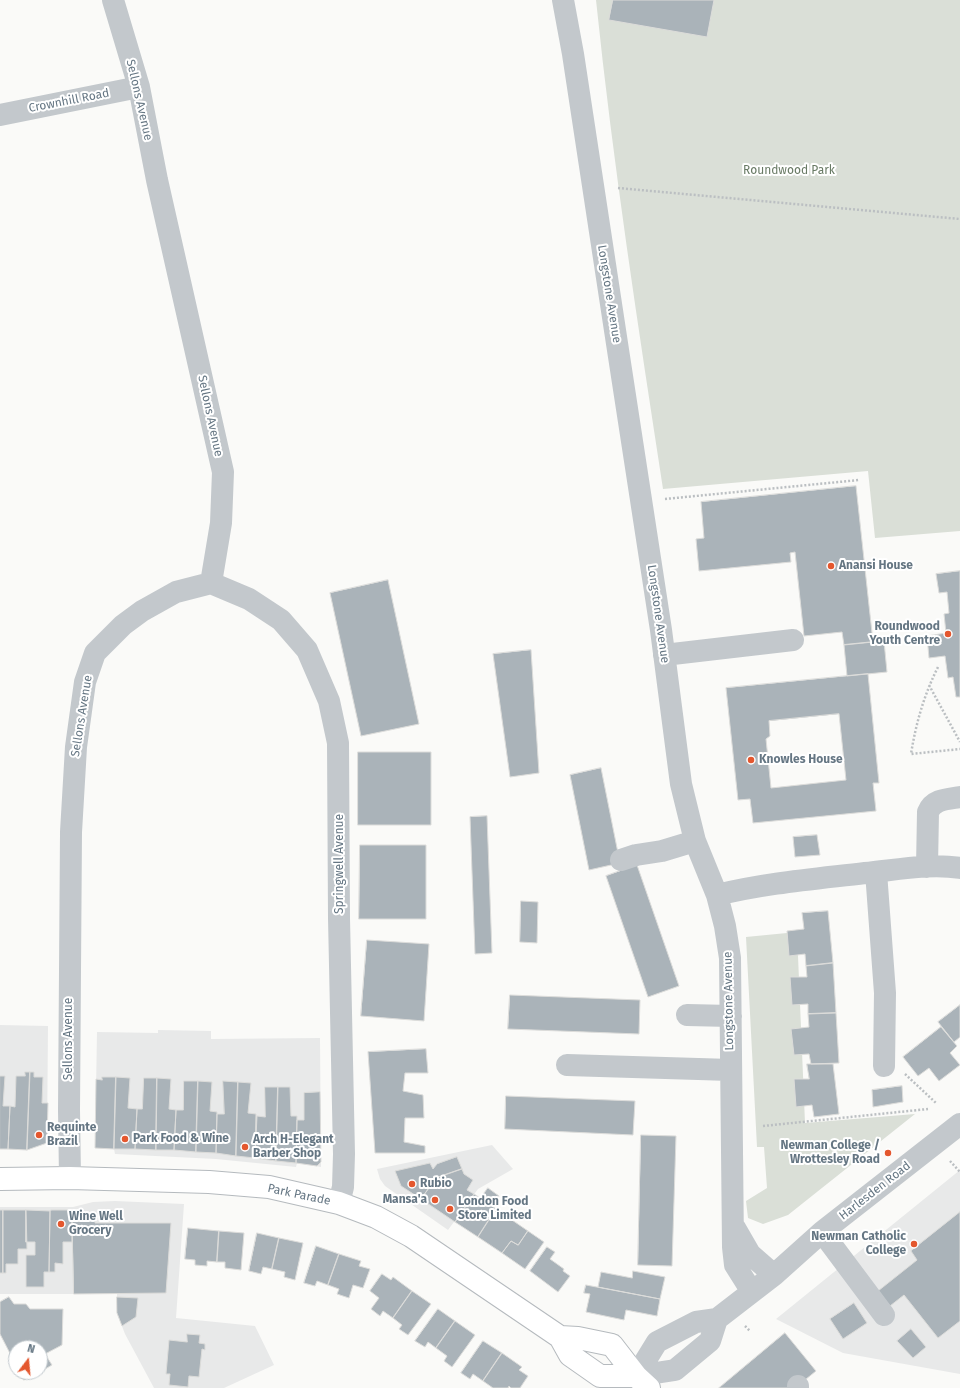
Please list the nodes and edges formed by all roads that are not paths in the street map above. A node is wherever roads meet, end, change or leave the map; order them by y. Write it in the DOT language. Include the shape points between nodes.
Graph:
graph roads {
  1 [pos="113,0"];
  2 [pos="563,0"];
  3 [pos="139,87"];
  4 [pos="0,115"];
  5 [pos="211,583"];
  6 [pos="793,640"];
  7 [pos="664,655"];
  8 [pos="960,797"];
  9 [pos="695,841"];
  10 [pos="621,860"];
  11 [pos="927,867"];
  12 [pos="960,868"];
  13 [pos="876,872"];
  14 [pos="717,895"];
  15 [pos="687,1015"];
  16 [pos="731,1016"];
  17 [pos="884,1059"];
  18 [pos="567,1065"];
  19 [pos="731,1070"];
  20 [pos="960,1124"];
  21 [pos="70,1178"];
  22 [pos="0,1179"];
  23 [pos="340,1203"];
  24 [pos="734,1226"];
  25 [pos="822,1232"];
  26 [pos="774,1275"];
  27 [pos="752,1292"];
  28 [pos="884,1315"];
  29 [pos="717,1319"];
  30 [pos="560,1338"];
  31 [pos="641,1384"];
  1 -- 3 [label="street, Sellons Avenue"];
  2 -- 7 [label="street, Longstone Avenue"];
  3 -- 4 [label="street, Crownhill Road"];
  3 -- 5 [label="street, Sellons Avenue" via="157,180 223,472 221,523"];
  5 -- 21 [label="street, Sellons Avenue" via="176,592 123,625 95,654 85,682 76,747 71,832"];
  5 -- 23 [label="street, Springwell Avenue" via="249,599 281,620 307,650 329,701 338,743 344,1154"];
  6 -- 7 [label="street"];
  7 -- 9 [label="street, Longstone Avenue" via="681,784"];
  8 -- 11 [label="street" via="940,801 930,807"];
  9 -- 10 [label="street" via="662,852 636,855"];
  9 -- 14 [label="street, Longstone Avenue"];
  11 -- 12 [label="street"];
  11 -- 13 [label="street"];
  13 -- 14 [label="street" via="769,884"];
  13 -- 17 [label="street" via="886,993"];
  14 -- 16 [label="street, Longstone Avenue" via="730,958"];
  15 -- 16 [label="street"];
  16 -- 19 [label="street, Longstone Avenue"];
  18 -- 19 [label="street"];
  19 -- 24 [label="street, Longstone Avenue"];
  20 -- 25 [label="street, Harlesden Road"];
  21 -- 22 [label="main road, Park Parade"];
  21 -- 23 [label="main road, Park Parade" via="209,1182 269,1187"];
  23 -- 30 [label="main road, Park Parade" via="376,1217 411,1236"];
  24 -- 26 [label="street, Longstone Avenue" via="750,1254"];
  24 -- 27 [label="street, Longstone Avenue" via="735,1265"];
  25 -- 26 [label="street, Harlesden Road"];
  25 -- 28 [label="street"];
  26 -- 27 [label="street, Harlesden Road"];
  27 -- 29 [label="street, Harlesden Road"];
  29 -- 31 [label="street" via="710,1341 675,1370"];
  29 -- 31 [label="street, Harlesden Road" via="696,1322 657,1342"];
  30 -- 31 [label="main road, Park Parade" via="570,1355 600,1376"];
  30 -- 31 [label="main road" via="578,1338 612,1345"];
}
